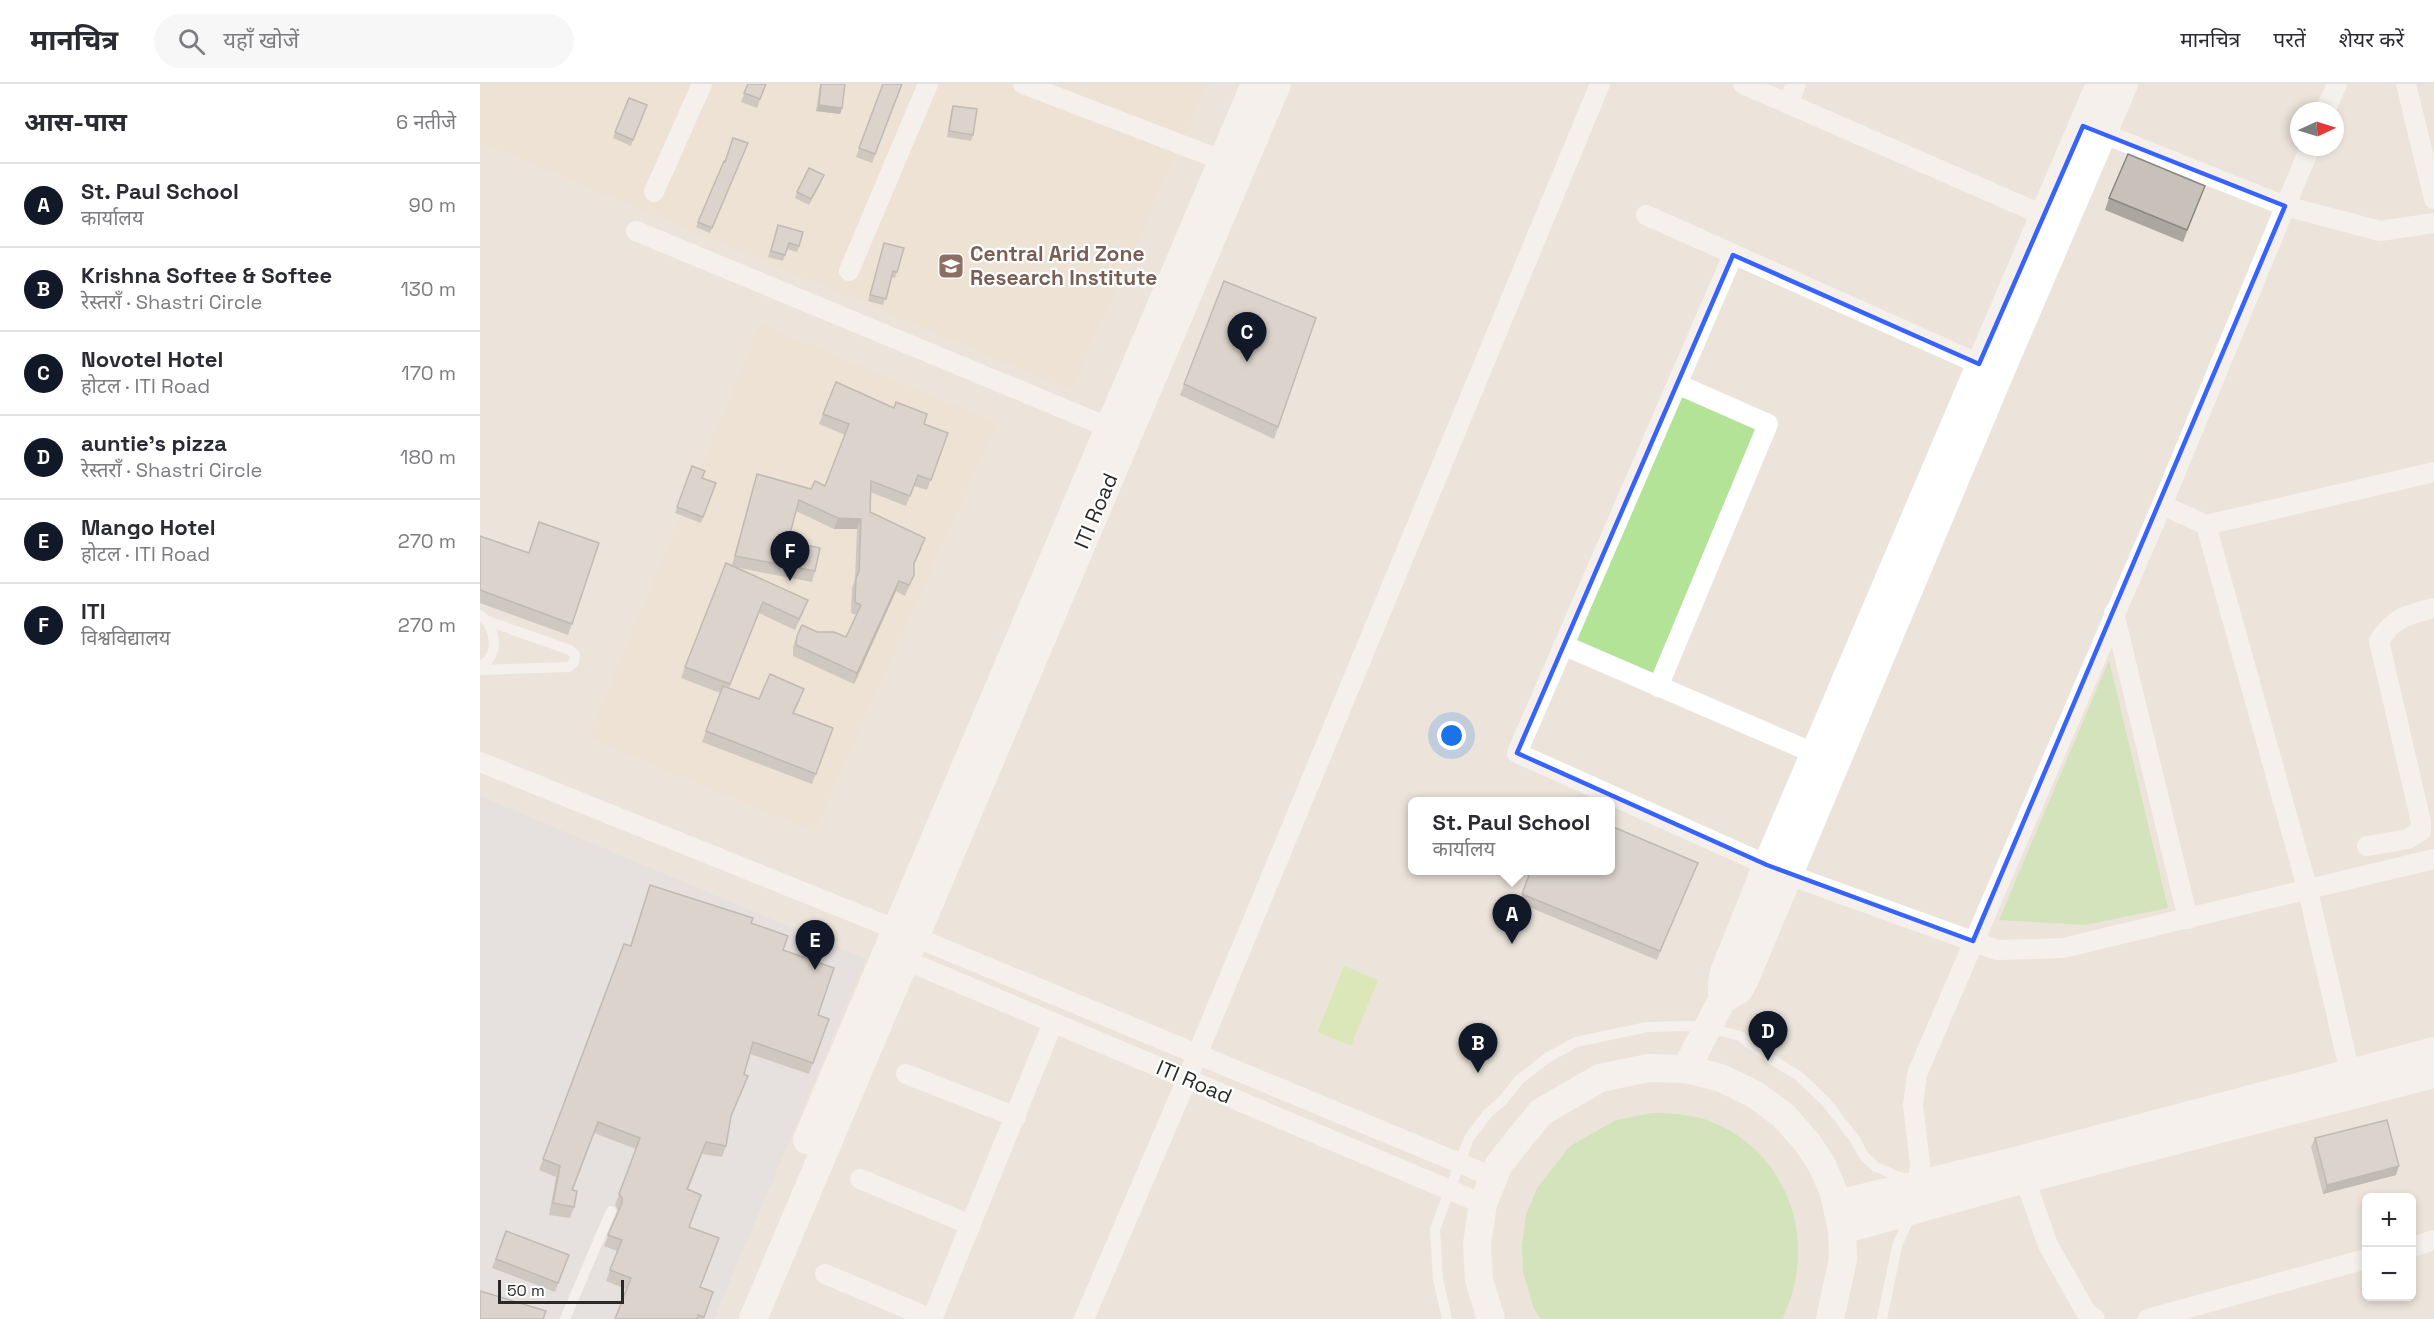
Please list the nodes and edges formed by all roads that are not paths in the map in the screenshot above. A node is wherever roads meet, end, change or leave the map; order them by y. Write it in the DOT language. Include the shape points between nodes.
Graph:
graph roads {
  1 [pos="702,84"];
  2 [pos="928,84"];
  3 [pos="1023,84"];
  4 [pos="1255,84"];
  5 [pos="1277,84"];
  6 [pos="1600,84"];
  7 [pos="1743,84"];
  8 [pos="1796,84"];
  9 [pos="2100,84"];
  10 [pos="2124,84"];
  11 [pos="2337,84"];
  12 [pos="2406,84"];
  13 [pos="2329,102"];
  14 [pos="1788,104"];
  15 [pos="2093,130"];
  16 [pos="2306,156"];
  17 [pos="1224,161"];
  18 [pos="654,192"];
  19 [pos="2434,199"];
  20 [pos="2285,206"];
  21 [pos="1646,215"];
  22 [pos="2043,215"];
  23 [pos="2434,223"];
  24 [pos="636,231"];
  25 [pos="1733,255"];
  26 [pos="849,272"];
  27 [pos="1979,364"];
  28 [pos="1677,384"];
  29 [pos="1110,428"];
  30 [pos="2434,472"];
  31 [pos="2162,505"];
  32 [pos="2206,525"];
  33 [pos="2434,608"];
  34 [pos="2114,613"];
  35 [pos="484,618"];
  36 [pos="1563,645"];
  37 [pos="480,668"];
  38 [pos="1658,687"];
  39 [pos="1816,754"];
  40 [pos="480,762"];
  41 [pos="2367,846"];
  42 [pos="2434,859"];
  43 [pos="1778,870"];
  44 [pos="2308,891"];
  45 [pos="2188,919"];
  46 [pos="1973,941"];
  47 [pos="905,943"];
  48 [pos="1053,1023"];
  49 [pos="1708,1028"];
  50 [pos="2434,1051"];
  51 [pos="1196,1054"];
  52 [pos="1686,1070"];
  53 [pos="2350,1073"];
  54 [pos="906,1074"];
  55 [pos="2434,1074"];
  56 [pos="1187,1079"];
  57 [pos="1016,1117"];
  58 [pos="1460,1161"];
  59 [pos="1493,1177"];
  60 [pos="860,1179"];
  61 [pos="2025,1179"];
  62 [pos="1451,1190"];
  63 [pos="1915,1198"];
  64 [pos="1483,1204"];
  65 [pos="611,1211"];
  66 [pos="1839,1217"];
  67 [pos="971,1225"];
  68 [pos="2434,1240"];
  69 [pos="2416,1246"];
  70 [pos="2362,1260"];
  71 [pos="825,1274"];
  72 [pos="565,1319"];
  73 [pos="732,1319"];
  74 [pos="753,1319"];
  75 [pos="932,1319"];
  76 [pos="1084,1319"];
  77 [pos="1447,1319"];
  78 [pos="1491,1319"];
  79 [pos="1830,1319"];
  80 [pos="1881,1319"];
  81 [pos="2095,1319"];
  82 [pos="2148,1319"];
  1 -- 18 [label="street"];
  2 -- 26 [label="street"];
  3 -- 17 [label="street"];
  4 -- 17 [label="street, ITI Road"];
  5 -- 47 [label="street, ITI Road"];
  6 -- 51 [label="street"];
  7 -- 14 [label="street"];
  8 -- 14 [label="street"];
  9 -- 15 [label="street"];
  10 -- 15 [label="street"];
  11 -- 13 [label="street"];
  12 -- 19 [label="street"];
  14 -- 22 [label="street"];
  15 -- 20 [label="street"];
  15 -- 22 [label="street"];
  15 -- 43 [label="street" via="2002,368"];
  16 -- 20 [label="street"];
  17 -- 29 [label="street, ITI Road"];
  20 -- 23 [label="street" via="2380,231"];
  20 -- 31 [label="street"];
  21 -- 25 [label="street"];
  22 -- 27 [label="street"];
  24 -- 29 [label="street"];
  25 -- 27 [label="street"];
  25 -- 28 [label="street"];
  27 -- 39 [label="street"];
  28 -- 36 [label="street"];
  28 -- 38 [label="street" via="1768,424"];
  29 -- 47 [label="street, ITI Road"];
  30 -- 32 [label="street"];
  31 -- 32 [label="street"];
  31 -- 34 [label="street"];
  32 -- 44 [label="street"];
  33 -- 41 [label="street" via="2404,616 2389,626 2379,641 2421,831 2408,839"];
  34 -- 45 [label="street"];
  34 -- 46 [label="street"];
  35 -- 37 [label="lane" via="494,635 493,651"];
  35 -- 37 [label="lane" via="575,655 569,667"];
  36 -- 38 [label="street"];
  36 -- 43 [label="street" via="1517,753"];
  38 -- 39 [label="street"];
  39 -- 43 [label="street"];
  40 -- 47 [label="street"];
  42 -- 44 [label="street"];
  43 -- 46 [label="street"];
  43 -- 49 [label="street" via="1744,981 1739,990 1722,1000"];
  44 -- 45 [label="street"];
  44 -- 53 [label="street"];
  45 -- 46 [label="street" via="2063,948 1997,950"];
  46 -- 63 [label="street" via="1917,1074 1913,1105 1920,1164"];
  47 -- 48 [label="street, ITI Road"];
  47 -- 51 [label="street, ITI Road"];
  47 -- 73 [label="street"];
  47 -- 74 [label="street, ITI Road"];
  48 -- 56 [label="street, ITI Road"];
  48 -- 57 [label="street"];
  49 -- 52 [label="street"];
  49 -- 58 [label="lane" via="1647,1027 1576,1042 1519,1080 1469,1138"];
  49 -- 63 [label="lane" via="1740,1036 1799,1076 1826,1102 1870,1161"];
  50 -- 53 [label="street"];
  51 -- 56 [label="street"];
  51 -- 58 [label="street, ITI Road"];
  52 -- 59 [label="street" via="1648,1068 1600,1078 1541,1112"];
  52 -- 66 [label="street" via="1730,1082 1783,1115 1822,1165"];
  53 -- 63 [label="street"];
  54 -- 57 [label="street"];
  55 -- 61 [label="street"];
  56 -- 62 [label="street, ITI Road"];
  56 -- 76 [label="street"];
  57 -- 67 [label="street"];
  58 -- 59 [label="street, ITI Road"];
  58 -- 62 [label="lane"];
  59 -- 64 [label="street"];
  60 -- 67 [label="street"];
  61 -- 63 [label="street"];
  61 -- 81 [label="street" via="2048,1245 2086,1312"];
  62 -- 64 [label="street, ITI Road"];
  62 -- 77 [label="lane" via="1435,1229 1438,1279"];
  63 -- 66 [label="street"];
  63 -- 80 [label="lane" via="1897,1246"];
  64 -- 78 [label="street" via="1477,1244 1479,1280"];
  65 -- 72 [label="lane"];
  66 -- 79 [label="street" via="1844,1259"];
  67 -- 75 [label="street"];
  68 -- 69 [label="street"];
  70 -- 82 [label="street"];
  71 -- 75 [label="street"];
}
